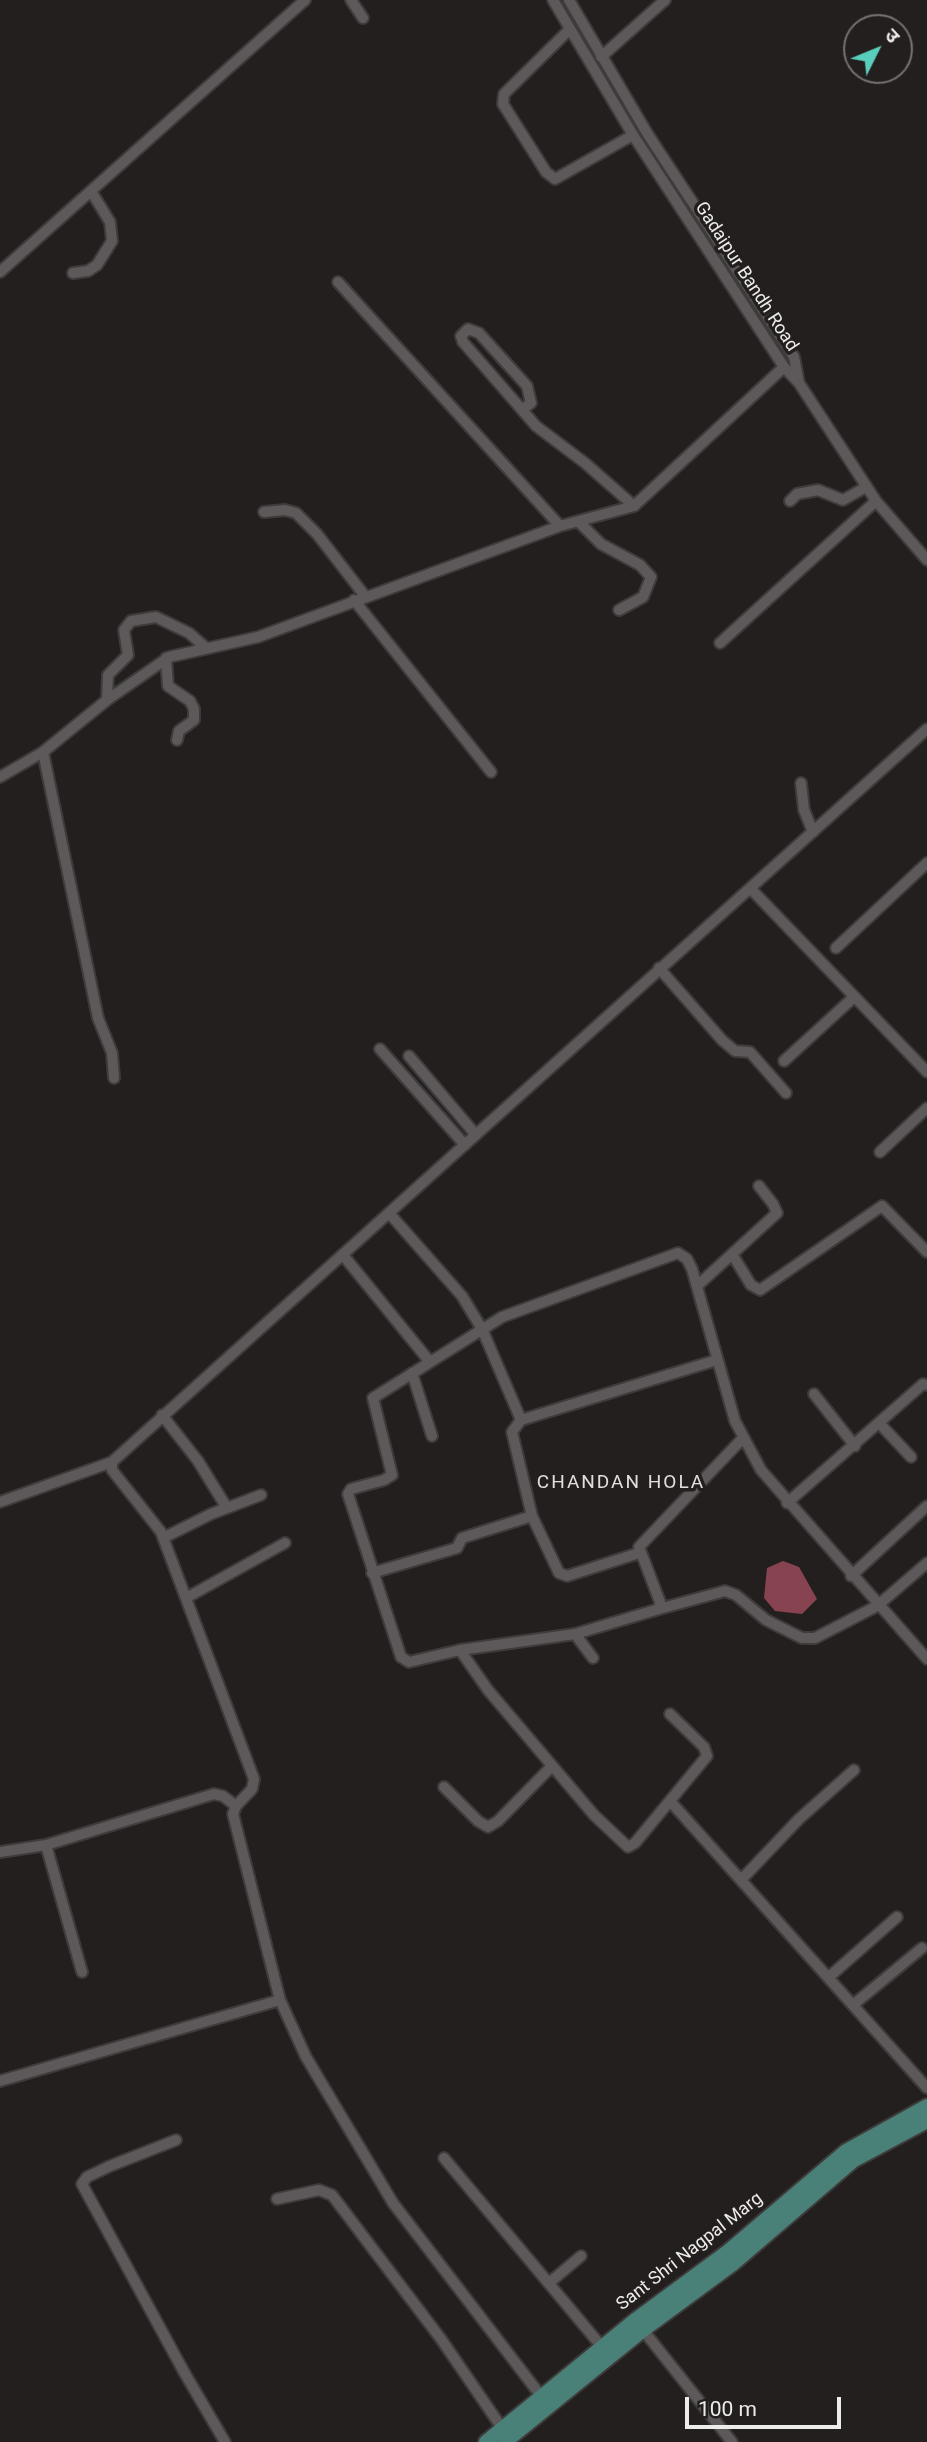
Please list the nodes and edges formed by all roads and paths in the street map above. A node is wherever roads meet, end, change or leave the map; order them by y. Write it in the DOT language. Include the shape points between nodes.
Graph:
graph roads {
  1 [pos="305,0"];
  2 [pos="351,0"];
  3 [pos="553,0"];
  4 [pos="569,0"];
  5 [pos="665,0"];
  6 [pos="363,18"];
  7 [pos="570,29"];
  8 [pos="601,57"];
  9 [pos="633,135"];
  10 [pos="91,191"];
  11 [pos="0,272"];
  12 [pos="72,273"];
  13 [pos="338,282"];
  14 [pos="784,367"];
  15 [pos="799,383"];
  16 [pos="523,409"];
  17 [pos="866,487"];
  18 [pos="790,501"];
  19 [pos="876,501"];
  20 [pos="634,506"];
  21 [pos="264,512"];
  22 [pos="579,522"];
  23 [pos="561,526"];
  24 [pos="927,560"];
  25 [pos="359,598"];
  26 [pos="619,610"];
  27 [pos="720,643"];
  28 [pos="205,647"];
  29 [pos="166,658"];
  30 [pos="107,700"];
  31 [pos="927,729"];
  32 [pos="177,740"];
  33 [pos="43,752"];
  34 [pos="491,772"];
  35 [pos="0,777"];
  36 [pos="801,783"];
  37 [pos="813,832"];
  38 [pos="927,863"];
  39 [pos="750,888"];
  40 [pos="836,948"];
  41 [pos="659,968"];
  42 [pos="855,997"];
  43 [pos="380,1049"];
  44 [pos="409,1056"];
  45 [pos="784,1060"];
  46 [pos="927,1072"];
  47 [pos="114,1078"];
  48 [pos="786,1093"];
  49 [pos="927,1108"];
  50 [pos="476,1135"];
  51 [pos="465,1145"];
  52 [pos="880,1152"];
  53 [pos="759,1186"];
  54 [pos="390,1213"];
  55 [pos="927,1252"];
  56 [pos="732,1254"];
  57 [pos="343,1255"];
  58 [pos="697,1286"];
  59 [pos="482,1329"];
  60 [pos="717,1360"];
  61 [pos="430,1362"];
  62 [pos="412,1373"];
  63 [pos="927,1385"];
  64 [pos="814,1394"];
  65 [pos="162,1415"];
  66 [pos="521,1420"];
  67 [pos="880,1424"];
  68 [pos="432,1436"];
  69 [pos="743,1438"];
  70 [pos="855,1446"];
  71 [pos="911,1457"];
  72 [pos="112,1462"];
  73 [pos="261,1495"];
  74 [pos="0,1502"];
  75 [pos="788,1503"];
  76 [pos="927,1506"];
  77 [pos="227,1508"];
  78 [pos="532,1516"];
  79 [pos="163,1538"];
  80 [pos="285,1543"];
  81 [pos="639,1553"];
  82 [pos="927,1563"];
  83 [pos="372,1573"];
  84 [pos="852,1576"];
  85 [pos="186,1598"];
  86 [pos="877,1606"];
  87 [pos="659,1609"];
  88 [pos="575,1634"];
  89 [pos="460,1650"];
  90 [pos="593,1658"];
  91 [pos="927,1660"];
  92 [pos="670,1714"];
  93 [pos="552,1766"];
  94 [pos="854,1770"];
  95 [pos="444,1787"];
  96 [pos="670,1801"];
  97 [pos="236,1805"];
  98 [pos="46,1845"];
  99 [pos="0,1852"];
  100 [pos="741,1880"];
  101 [pos="897,1917"];
  102 [pos="922,1948"];
  103 [pos="82,1972"];
  104 [pos="829,1977"];
  105 [pos="280,2000"];
  106 [pos="853,2005"];
  107 [pos="0,2081"];
  108 [pos="927,2088"];
  109 [pos="927,2106"];
  110 [pos="927,2121"];
  111 [pos="176,2140"];
  112 [pos="444,2158"];
  113 [pos="276,2199"];
  114 [pos="580,2256"];
  115 [pos="549,2283"];
  116 [pos="643,2330"];
  117 [pos="602,2347"];
  118 [pos="541,2396"];
  119 [pos="503,2435"];
  120 [pos="225,2442"];
  121 [pos="486,2442"];
  122 [pos="733,2442"];
  1 -- 10 [label="street"];
  2 -- 6 [label="street"];
  3 -- 7 [label="street, Gadaipur Bandh Road"];
  4 -- 8 [label="street"];
  5 -- 8 [label="street"];
  7 -- 9 [label="street, Gadaipur Bandh Road"];
  7 -- 9 [label="street" via="504,94 503,104 555,179"];
  8 -- 15 [label="street" via="794,357"];
  9 -- 14 [label="street, Gadaipur Bandh Road"];
  10 -- 11 [label="street"];
  10 -- 12 [label="street" via="112,227 112,240 97,265"];
  13 -- 23 [label="street"];
  14 -- 15 [label="street, Gadaipur Bandh Road"];
  14 -- 20 [label="street"];
  15 -- 17 [label="street, Gadaipur Bandh Road"];
  16 -- 16 [label="street" via="531,403 527,386 480,333 473,328 465,330 463,342"];
  16 -- 20 [label="street" via="545,434"];
  17 -- 18 [label="street" via="843,500 818,490 797,494"];
  17 -- 19 [label="street, Gadaipur Bandh Road"];
  19 -- 24 [label="street, Gadaipur Bandh Road"];
  19 -- 27 [label="street"];
  20 -- 22 [label="street"];
  21 -- 25 [label="street" via="296,513 317,534"];
  22 -- 23 [label="street"];
  22 -- 26 [label="street" via="601,544 640,565 650,577 643,597"];
  23 -- 25 [label="street"];
  25 -- 28 [label="street" via="258,637"];
  25 -- 34 [label="street"];
  28 -- 29 [label="street"];
  28 -- 30 [label="street" via="189,633 156,617 131,621 124,630 128,655 108,675"];
  29 -- 30 [label="street"];
  29 -- 32 [label="street" via="167,685 194,709 194,720 179,731"];
  30 -- 33 [label="street"];
  31 -- 37 [label="street"];
  33 -- 35 [label="street"];
  33 -- 47 [label="street"];
  36 -- 37 [label="street" via="804,810"];
  37 -- 39 [label="street"];
  38 -- 40 [label="street"];
  39 -- 41 [label="street"];
  39 -- 42 [label="street"];
  41 -- 48 [label="street" via="722,1040 735,1051 750,1052"];
  41 -- 50 [label="street"];
  42 -- 45 [label="street"];
  42 -- 46 [label="street"];
  43 -- 51 [label="street"];
  44 -- 50 [label="street"];
  49 -- 52 [label="street"];
  50 -- 51 [label="street"];
  51 -- 54 [label="street"];
  53 -- 56 [label="street" via="777,1213"];
  54 -- 57 [label="street"];
  54 -- 59 [label="street" via="461,1296"];
  55 -- 56 [label="street" via="882,1206 760,1290 751,1285"];
  56 -- 58 [label="street"];
  57 -- 61 [label="street"];
  57 -- 65 [label="street"];
  58 -- 59 [label="street" via="690,1264 678,1254 507,1314"];
  58 -- 60 [label="street"];
  59 -- 61 [label="street"];
  59 -- 66 [label="street"];
  60 -- 66 [label="street"];
  60 -- 69 [label="street"];
  61 -- 62 [label="street"];
  62 -- 68 [label="street"];
  62 -- 83 [label="street" via="373,1398 392,1475 348,1494"];
  63 -- 67 [label="street"];
  64 -- 70 [label="street"];
  65 -- 72 [label="street"];
  65 -- 77 [label="street"];
  66 -- 78 [label="street" via="512,1432"];
  67 -- 70 [label="street"];
  67 -- 71 [label="street"];
  69 -- 75 [label="street"];
  69 -- 81 [label="street" via="642,1542"];
  70 -- 75 [label="street"];
  72 -- 74 [label="street"];
  72 -- 79 [label="street" via="113,1470 156,1522"];
  73 -- 77 [label="street"];
  75 -- 84 [label="street"];
  76 -- 84 [label="street"];
  77 -- 79 [label="street"];
  78 -- 81 [label="street" via="554,1567 567,1576"];
  78 -- 83 [label="street" via="462,1538 457,1548"];
  79 -- 85 [label="street"];
  80 -- 85 [label="street"];
  81 -- 87 [label="street"];
  82 -- 86 [label="street"];
  83 -- 89 [label="street" via="405,1661"];
  84 -- 86 [label="street"];
  85 -- 97 [label="street" via="254,1779 252,1789"];
  86 -- 87 [label="street" via="822,1637 808,1639 766,1620 725,1591"];
  86 -- 91 [label="street"];
  87 -- 88 [label="street"];
  88 -- 89 [label="street"];
  88 -- 90 [label="street"];
  89 -- 93 [label="street"];
  92 -- 96 [label="street" via="704,1747 706,1756"];
  93 -- 95 [label="street" via="488,1827"];
  93 -- 96 [label="street" via="628,1847"];
  94 -- 100 [label="street"];
  96 -- 100 [label="street"];
  97 -- 98 [label="street" via="214,1794"];
  97 -- 105 [label="street" via="233,1814"];
  98 -- 99 [label="street"];
  98 -- 103 [label="street"];
  100 -- 104 [label="street"];
  101 -- 104 [label="street"];
  102 -- 106 [label="street"];
  104 -- 106 [label="street"];
  105 -- 107 [label="street"];
  105 -- 118 [label="street" via="306,2057 393,2203"];
  106 -- 108 [label="street"];
  109 -- 117 [label="main road, Sant Shri Nagpal Marg" via="846,2151 726,2253"];
  110 -- 116 [label="main road, Sant Shri Nagpal Marg" via="854,2160 734,2263"];
  111 -- 120 [label="street" via="110,2166 82,2184"];
  112 -- 115 [label="street"];
  113 -- 119 [label="street" via="318,2190 332,2195 441,2339"];
  114 -- 115 [label="street"];
  115 -- 117 [label="street"];
  116 -- 119 [label="main road, Sant Shri Nagpal Marg"];
  116 -- 122 [label="street"];
  117 -- 118 [label="main road, Sant Shri Nagpal Marg"];
  118 -- 119 [label="main road, Sant Shri Nagpal Marg"];
  119 -- 121 [label="main road, Sant Shri Nagpal Marg"];
}
